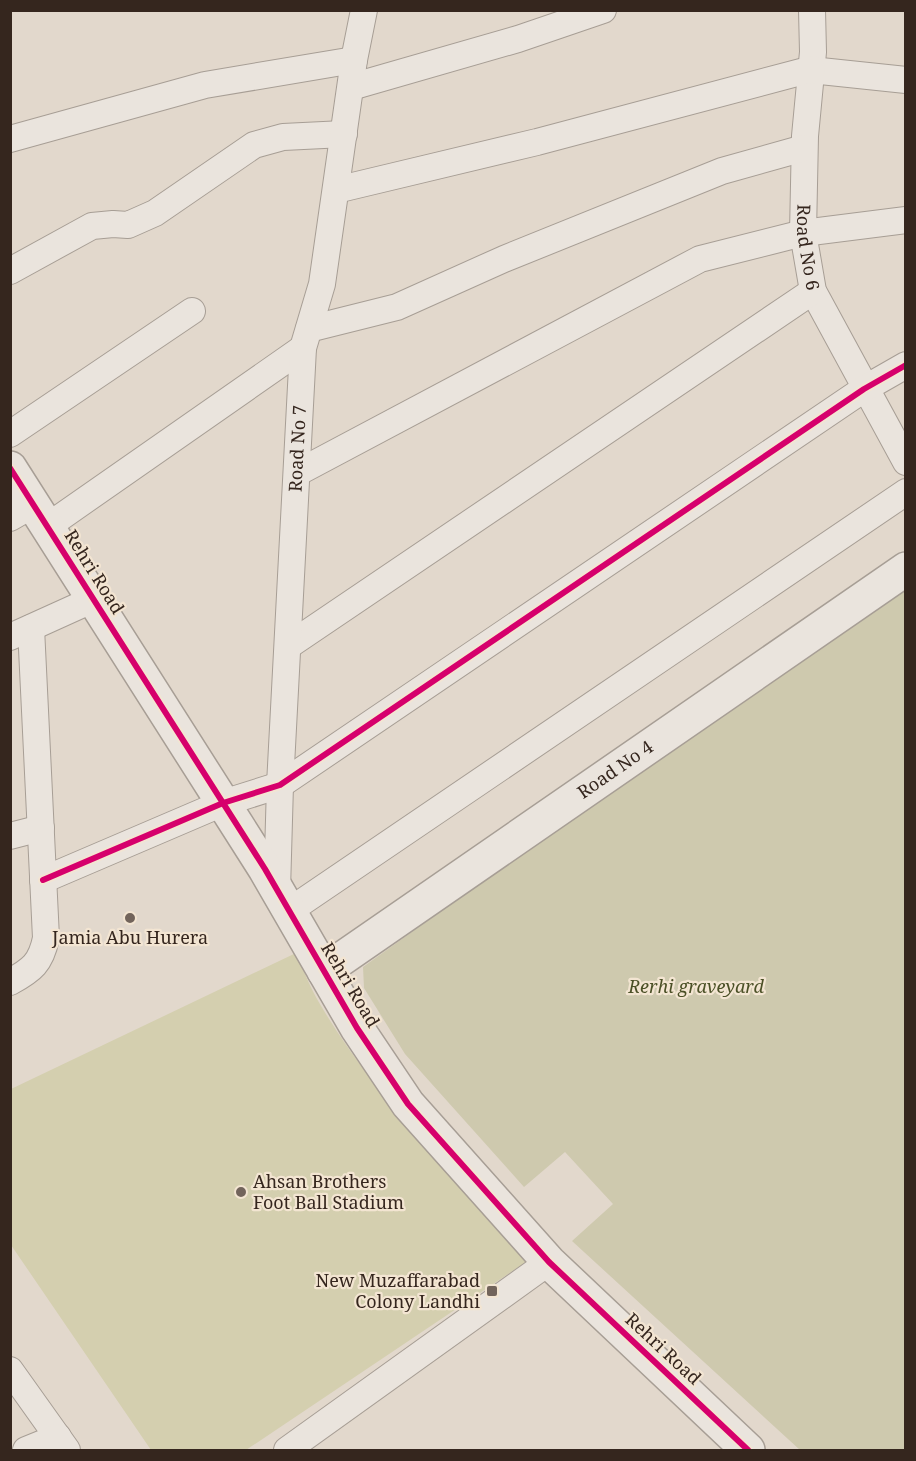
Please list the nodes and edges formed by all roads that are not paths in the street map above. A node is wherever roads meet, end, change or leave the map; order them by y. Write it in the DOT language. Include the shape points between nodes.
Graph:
graph roads {
  1 [pos="364,10"];
  2 [pos="603,10"];
  3 [pos="812,10"];
  4 [pos="354,60"];
  5 [pos="812,70"];
  6 [pos="906,80"];
  7 [pos="351,87"];
  8 [pos="344,134"];
  9 [pos="10,139"];
  10 [pos="804,148"];
  11 [pos="336,190"];
  12 [pos="906,220"];
  13 [pos="803,233"];
  14 [pos="10,271"];
  15 [pos="813,291"];
  16 [pos="192,311"];
  17 [pos="306,339"];
  18 [pos="906,365"];
  19 [pos="864,389"];
  20 [pos="10,434"];
  21 [pos="906,462"];
  22 [pos="10,468"];
  23 [pos="297,473"];
  24 [pos="906,492"];
  25 [pos="31,516"];
  26 [pos="906,569"];
  27 [pos="94,599"];
  28 [pos="21,633"];
  29 [pos="288,646"];
  30 [pos="280,785"];
  31 [pos="223,803"];
  32 [pos="41,828"];
  33 [pos="10,836"];
  34 [pos="43,880"];
  35 [pos="283,900"];
  36 [pos="324,971"];
  37 [pos="10,982"];
  38 [pos="549,1262"];
  39 [pos="10,1370"];
  40 [pos="63,1444"];
  41 [pos="26,1450"];
  42 [pos="287,1450"];
  43 [pos="748,1450"];
  1 -- 4 [label="street, Road No 7"];
  2 -- 7 [label="street"];
  3 -- 5 [label="street, Road No 6"];
  4 -- 7 [label="street, Road No 7"];
  4 -- 9 [label="street" via="205,85"];
  5 -- 6 [label="street"];
  5 -- 10 [label="street, Road No 6"];
  5 -- 11 [label="street"];
  7 -- 8 [label="street, Road No 7"];
  8 -- 11 [label="street, Road No 7"];
  8 -- 14 [label="street" via="283,137 254,145 155,213 128,225 92,226"];
  10 -- 13 [label="street, Road No 6"];
  10 -- 17 [label="street" via="722,171 397,307"];
  11 -- 17 [label="street, Road No 7" via="322,284"];
  12 -- 13 [label="street"];
  13 -- 15 [label="street, Road No 6"];
  13 -- 23 [label="street" via="700,259"];
  15 -- 19 [label="street, Road No 6"];
  15 -- 29 [label="street"];
  16 -- 20 [label="street"];
  17 -- 23 [label="street, Road No 7"];
  17 -- 25 [label="street"];
  18 -- 19 [label="street"];
  19 -- 21 [label="street, Road No 6"];
  19 -- 30 [label="street"];
  22 -- 25 [label="street, Rehri Road"];
  23 -- 29 [label="street, Road No 7"];
  24 -- 35 [label="street"];
  25 -- 27 [label="street, Rehri Road"];
  26 -- 36 [label="street, Road No 4"];
  27 -- 28 [label="street"];
  27 -- 31 [label="street, Rehri Road"];
  28 -- 32 [label="street"];
  29 -- 30 [label="street, Road No 7"];
  30 -- 31 [label="street"];
  30 -- 35 [label="street, Road No 7"];
  31 -- 34 [label="street"];
  31 -- 35 [label="street, Rehri Road"];
  32 -- 33 [label="street"];
  32 -- 34 [label="street"];
  34 -- 37 [label="street" via="43,956"];
  35 -- 36 [label="street, Rehri Road"];
  36 -- 38 [label="street, Rehri Road" via="408,1104"];
  38 -- 42 [label="street"];
  38 -- 43 [label="street, Rehri Road"];
  39 -- 40 [label="street"];
  40 -- 41 [label="street"];
}
